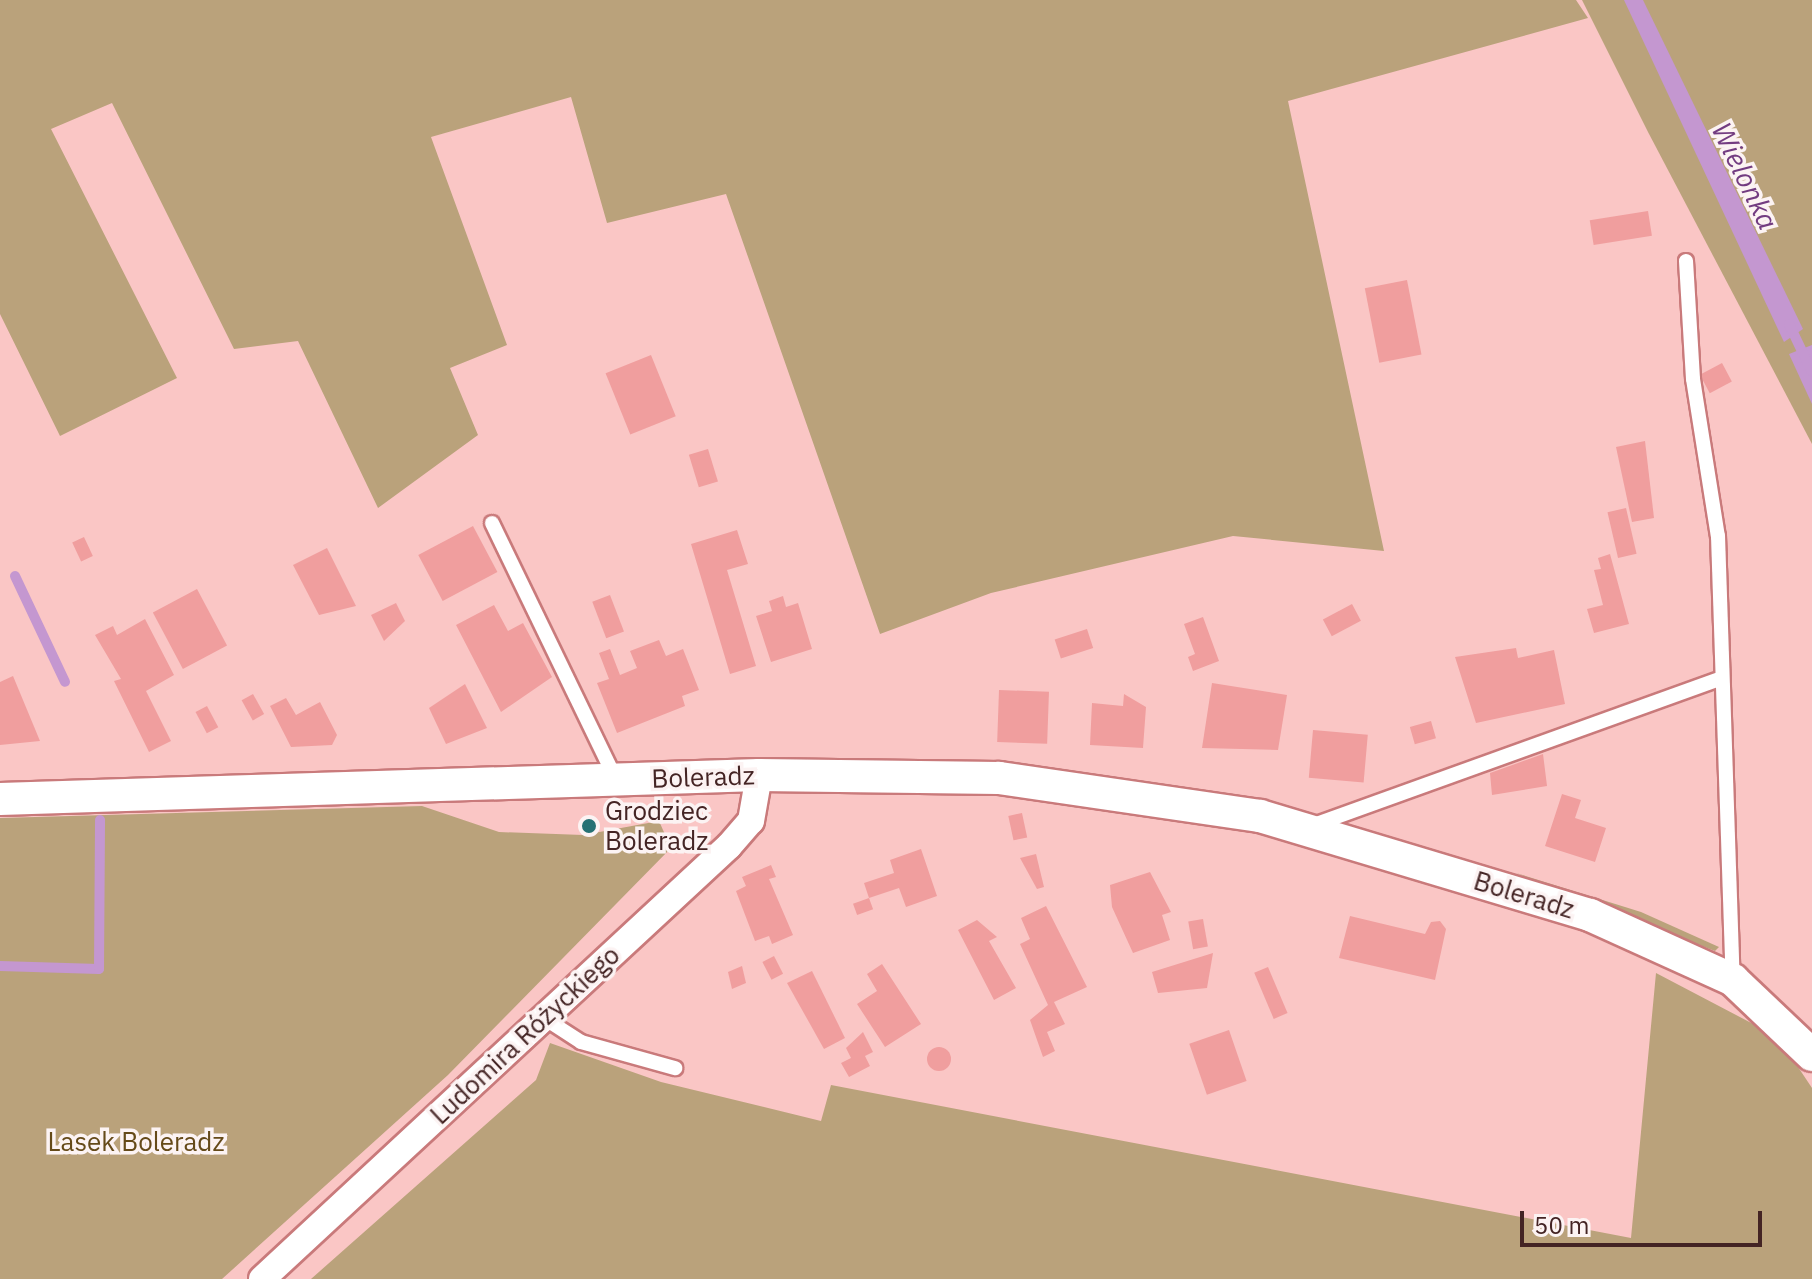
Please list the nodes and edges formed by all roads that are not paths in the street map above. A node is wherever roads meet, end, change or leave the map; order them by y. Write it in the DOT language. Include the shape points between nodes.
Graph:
graph roads {
  1 [pos="1686,261"];
  2 [pos="492,523"];
  3 [pos="1719,679"];
  4 [pos="759,775"];
  5 [pos="616,779"];
  6 [pos="0,799"];
  7 [pos="1307,828"];
  8 [pos="1733,980"];
  9 [pos="544,1018"];
  10 [pos="1812,1055"];
  11 [pos="675,1068"];
  12 [pos="262,1279"];
  1 -- 3 [label="lane" via="1693,379 1718,536"];
  2 -- 5 [label="lane"];
  3 -- 7 [label="lane, Boleradz"];
  3 -- 8 [label="lane"];
  4 -- 5 [label="street, Boleradz"];
  4 -- 7 [label="street, Boleradz" via="999,778"];
  4 -- 9 [label="street, Ludomira Różyckiego" via="751,821 736,838"];
  5 -- 6 [label="street, Boleradz"];
  7 -- 8 [label="street, Boleradz" via="1590,915"];
  8 -- 10 [label="street, Boleradz"];
  9 -- 11 [label="lane" via="581,1042"];
  9 -- 12 [label="street, Ludomira Różyckiego"];
}
